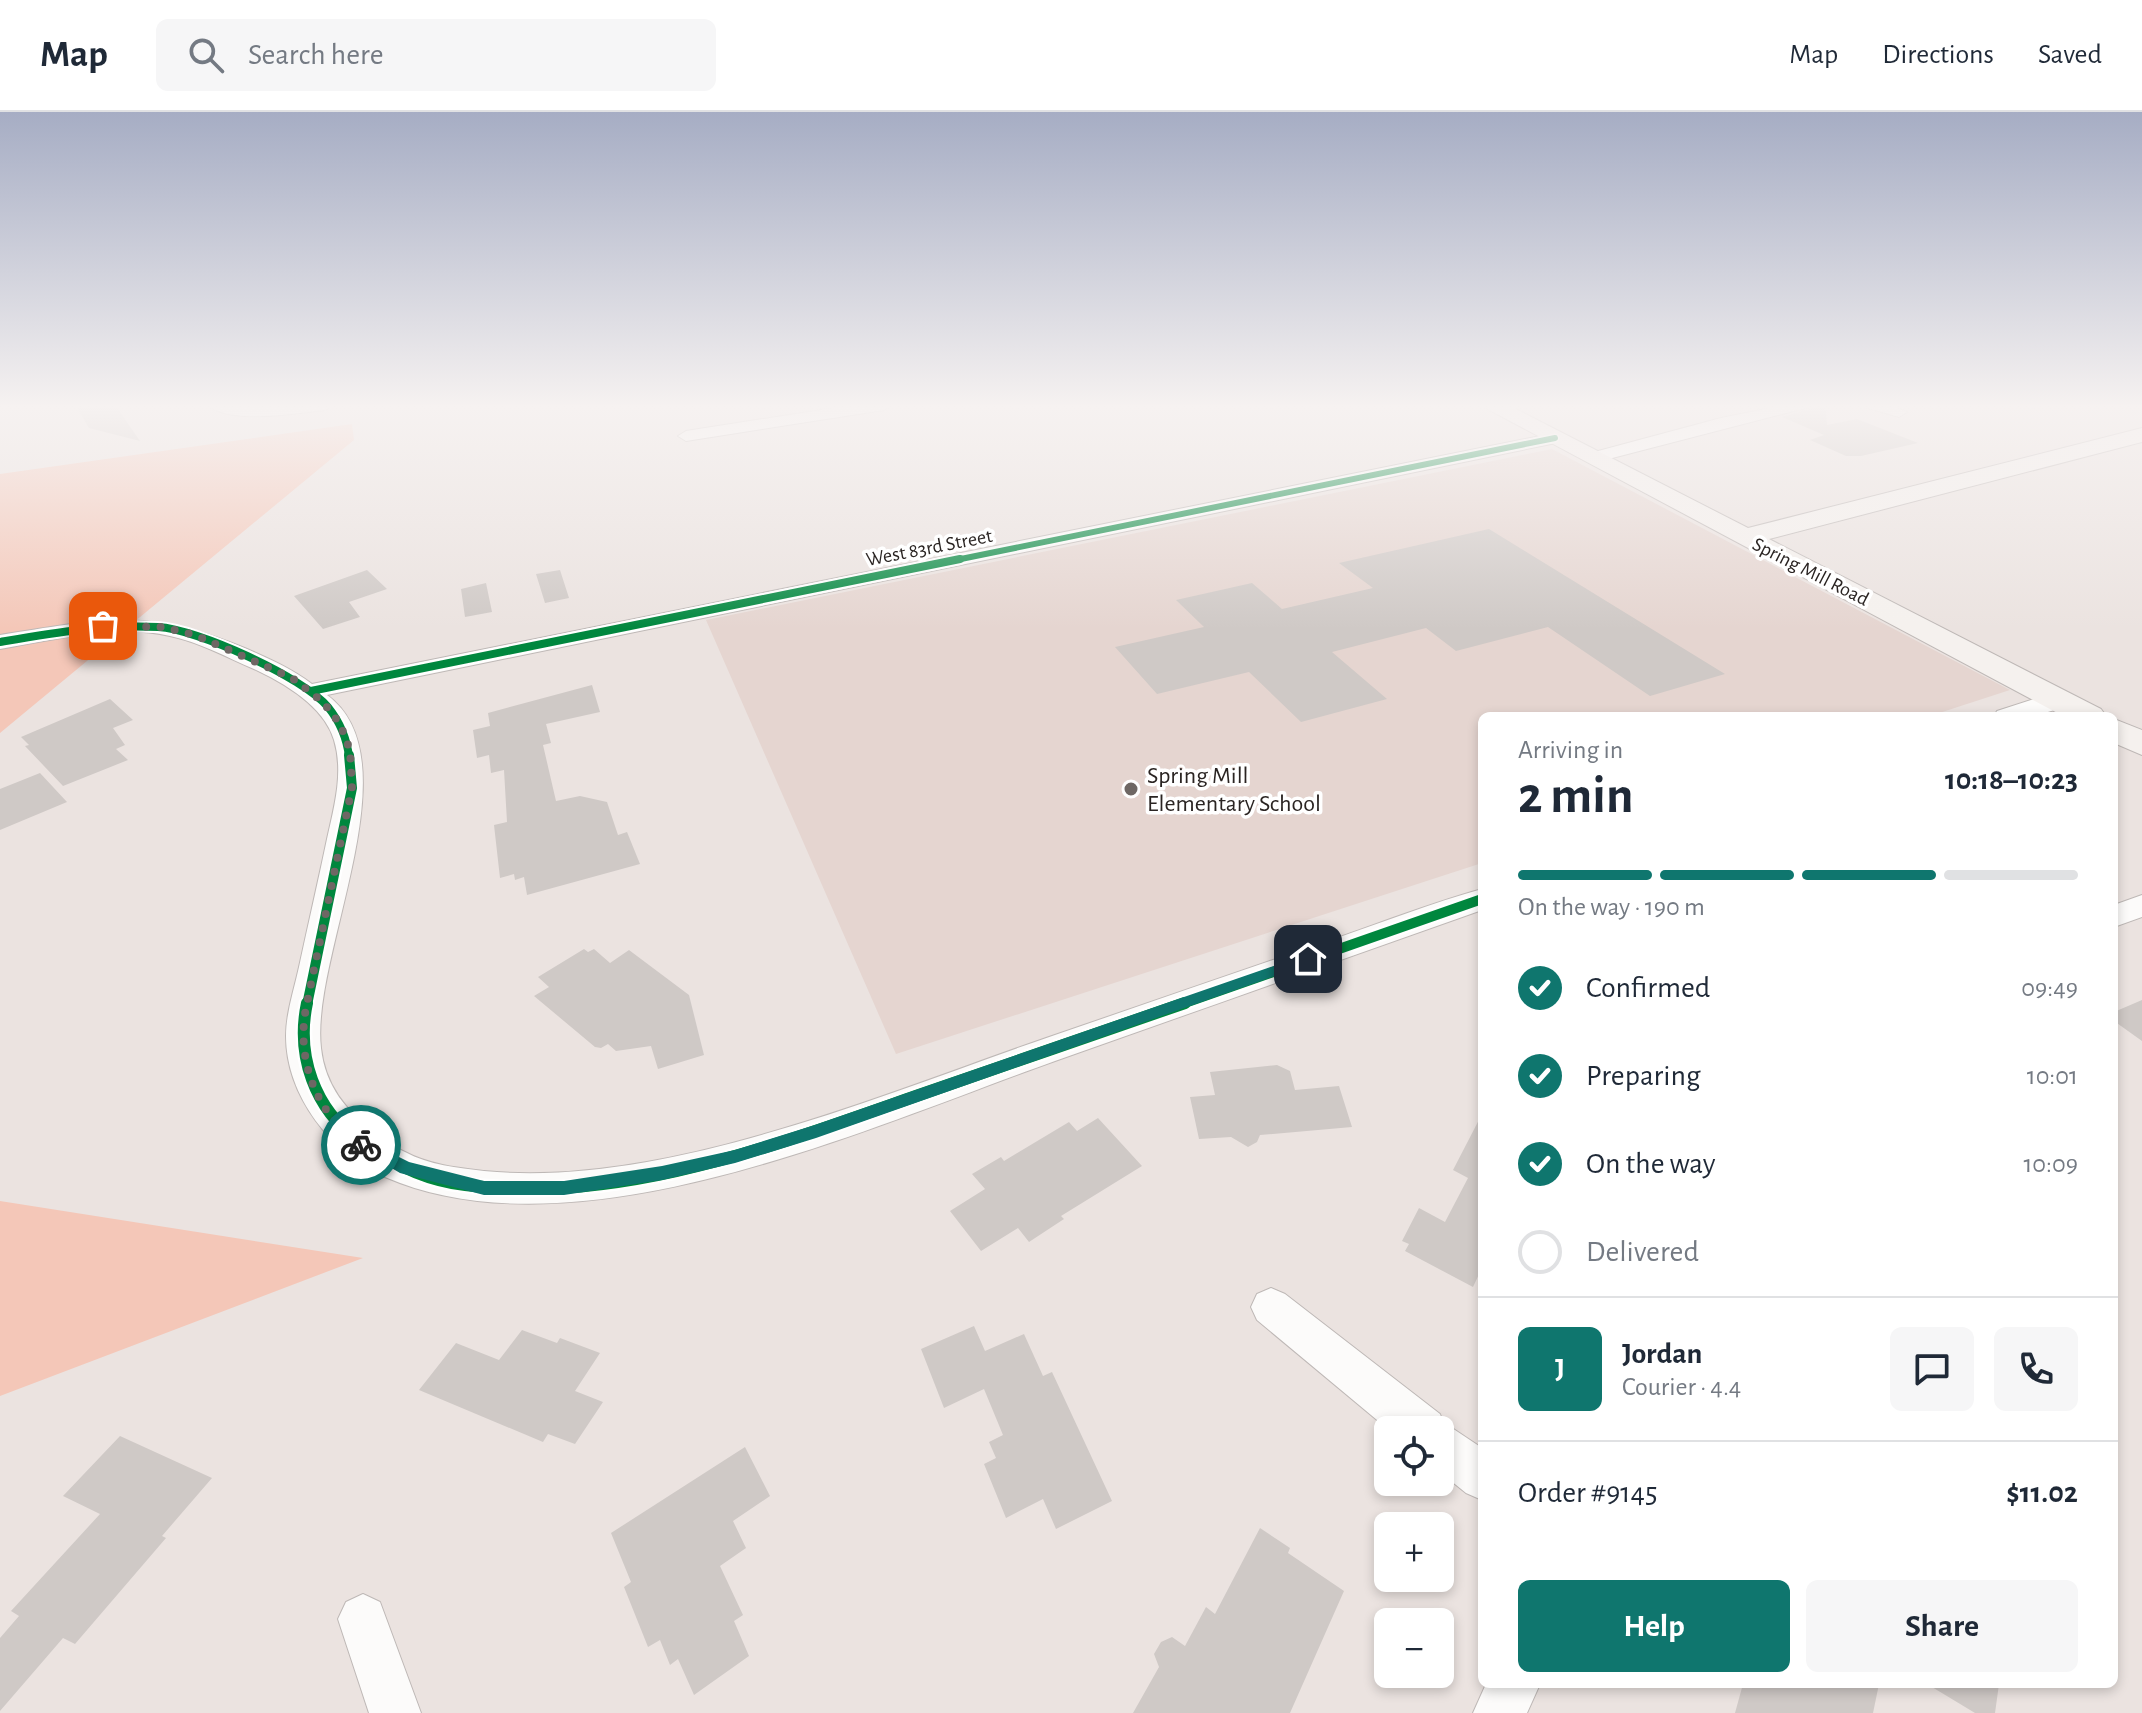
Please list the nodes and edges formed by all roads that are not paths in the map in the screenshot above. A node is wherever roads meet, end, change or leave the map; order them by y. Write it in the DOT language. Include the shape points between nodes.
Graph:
graph roads {
  1 [pos="1350,480"];
  2 [pos="1634,480"];
  3 [pos="1967,480"];
  4 [pos="1743,537"];
  5 [pos="0,642"];
  6 [pos="311,691"];
  7 [pos="2056,699"];
  8 [pos="2018,712"];
  9 [pos="2081,712"];
  10 [pos="2118,731"];
  11 [pos="2142,744"];
  12 [pos="1478,900"];
  13 [pos="2142,905"];
  14 [pos="2118,915"];
  15 [pos="1271,1307"];
  16 [pos="1407,1416"];
  17 [pos="1454,1454"];
  18 [pos="1478,1474"];
  19 [pos="363,1619"];
  20 [pos="1512,1688"];
  21 [pos="395,1713"];
  22 [pos="1499,1713"];
  1 -- 6 [label="street, West 83rd Street"];
  2 -- 4 [label="street, Spring Mill Road"];
  3 -- 4 [label="street"];
  4 -- 7 [label="street, Spring Mill Road"];
  5 -- 6 [label="street" via="97,626 162,627 284,674"];
  6 -- 12 [label="street" via="340,724 352,771 304,1019 304,1053 317,1095 356,1141 405,1168 467,1186 564,1188 735,1156"];
  7 -- 8 [label="street"];
  7 -- 9 [label="street, Spring Mill Road"];
  10 -- 11 [label="street"];
  13 -- 14 [label="street"];
  15 -- 16 [label="street"];
  17 -- 18 [label="street"];
  19 -- 21 [label="street"];
  20 -- 22 [label="street"];
}
